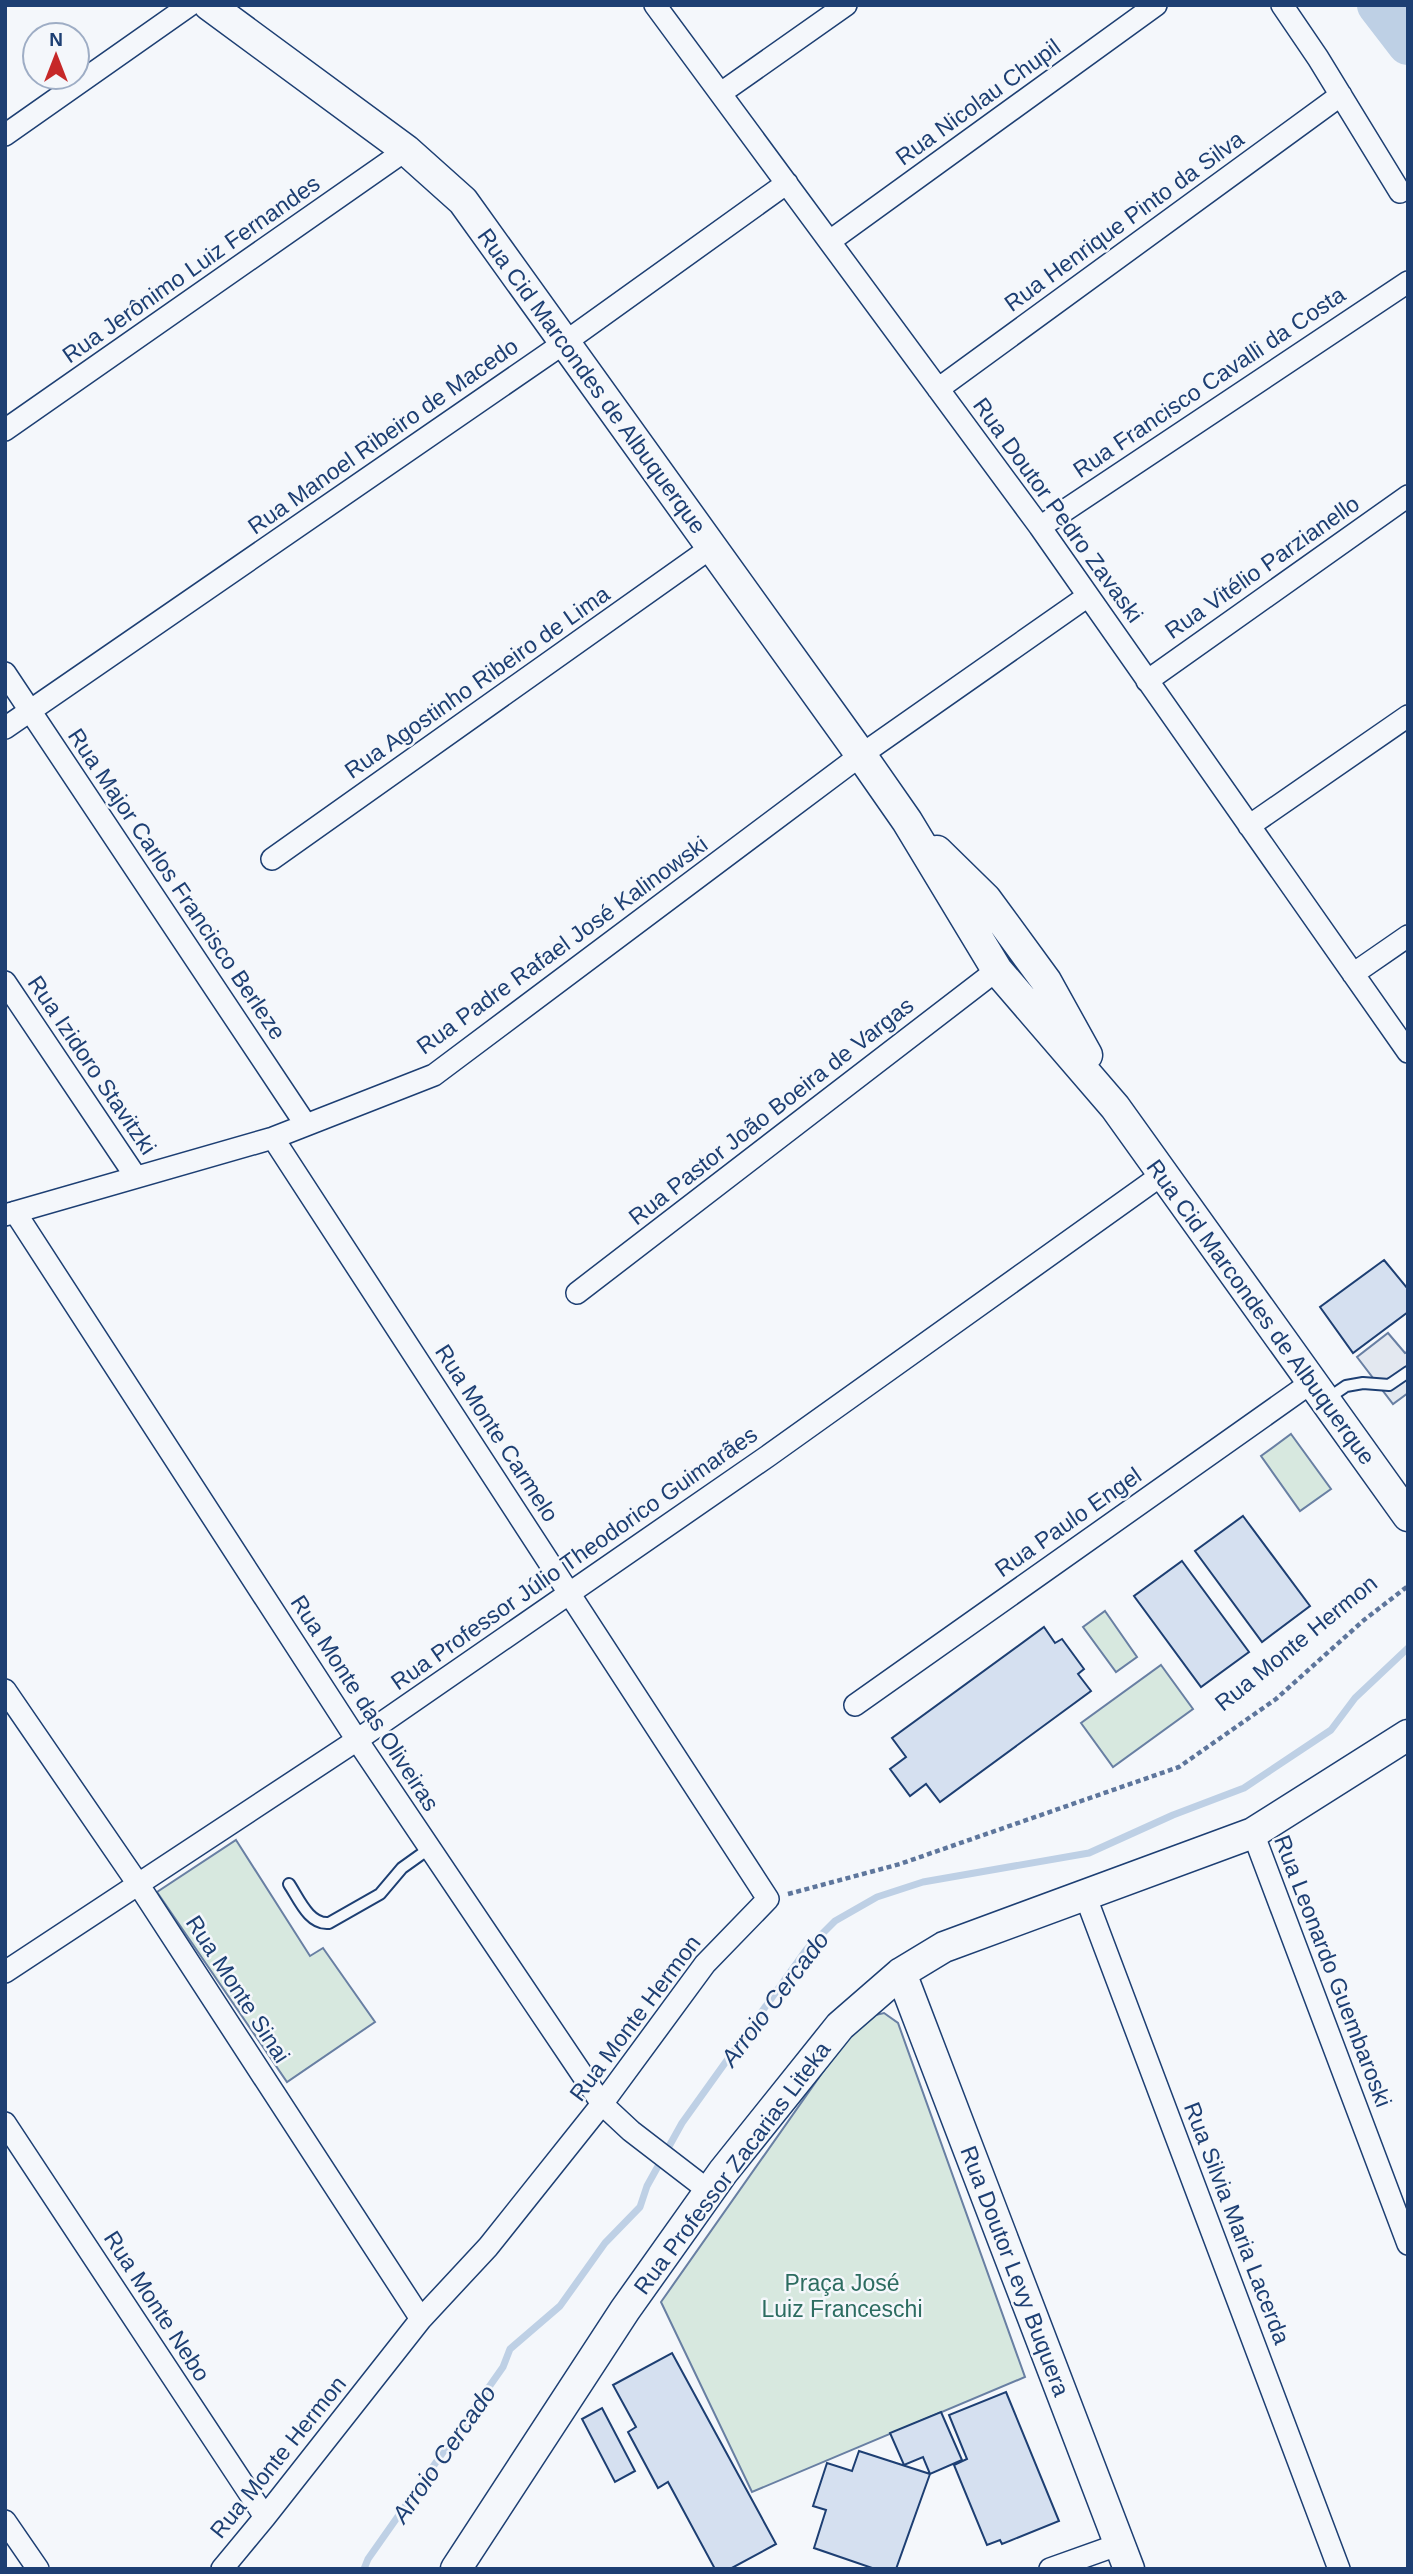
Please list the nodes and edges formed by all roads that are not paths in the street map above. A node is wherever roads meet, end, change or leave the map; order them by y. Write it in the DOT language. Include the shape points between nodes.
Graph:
graph roads {
  1 [pos="190,5"];
  2 [pos="209,5"];
  3 [pos="655,5"];
  4 [pos="846,5"];
  5 [pos="1156,5"];
  6 [pos="1282,5"];
  7 [pos="721,93"];
  8 [pos="1341,95"];
  9 [pos="5,135"];
  10 [pos="407,150"];
  11 [pos="788,183"];
  12 [pos="1400,192"];
  13 [pos="830,241"];
  14 [pos="1408,282"];
  15 [pos="564,342"];
  16 [pos="938,389"];
  17 [pos="5,430"];
  18 [pos="1408,496"];
  19 [pos="1040,527"];
  20 [pos="712,547"];
  21 [pos="1088,596"];
  22 [pos="5,673"];
  23 [pos="1147,681"];
  24 [pos="30,710"];
  25 [pos="1408,716"];
  26 [pos="5,728"];
  27 [pos="861,755"];
  28 [pos="906,821"];
  29 [pos="1249,826"];
  30 [pos="272,859"];
  31 [pos="1408,936"];
  32 [pos="996,970"];
  33 [pos="1353,974"];
  34 [pos="5,982"];
  35 [pos="1408,1052"];
  36 [pos="1115,1107"];
  37 [pos="306,1125"];
  38 [pos="273,1138"];
  39 [pos="1163,1174"];
  40 [pos="136,1177"];
  41 [pos="10,1213"];
  42 [pos="577,1293"];
  43 [pos="1408,1371"];
  44 [pos="1318,1391"];
  45 [pos="1408,1516"];
  46 [pos="570,1592"];
  47 [pos="5,1690"];
  48 [pos="855,1705"];
  49 [pos="1408,1735"];
  50 [pos="357,1740"];
  51 [pos="1253,1833"];
  52 [pos="430,1849"];
  53 [pos="138,1884"];
  54 [pos="289,1884"];
  55 [pos="1085,1895"];
  56 [pos="768,1899"];
  57 [pos="5,1972"];
  58 [pos="901,1973"];
  59 [pos="602,2104"];
  60 [pos="5,2123"];
  61 [pos="699,2182"];
  62 [pos="1408,2244"];
  63 [pos="421,2319"];
  64 [pos="265,2517"];
  65 [pos="5,2521"];
  66 [pos="1125,2556"];
  67 [pos="38,2569"];
  68 [pos="222,2569"];
  69 [pos="456,2569"];
  70 [pos="1050,2569"];
  71 [pos="1339,2569"];
  1 -- 9 [label="street"];
  2 -- 10 [label="street, Rua Cid Marcondes de Albuquerque"];
  3 -- 7 [label="street, Rua Doutor Pedro Zavaski"];
  4 -- 7 [label="street"];
  5 -- 13 [label="street, Rua Nicolau Chupil"];
  6 -- 8 [label="street"];
  7 -- 11 [label="street, Rua Doutor Pedro Zavaski"];
  8 -- 12 [label="street"];
  8 -- 16 [label="street, Rua Henrique Pinto da Silva"];
  10 -- 15 [label="street, Rua Cid Marcondes de Albuquerque" via="463,201"];
  10 -- 17 [label="street, Rua Jerônimo Luiz Fernandes"];
  11 -- 13 [label="street, Rua Doutor Pedro Zavaski"];
  11 -- 15 [label="street, Rua Manoel Ribeiro de Macedo"];
  13 -- 16 [label="street, Rua Doutor Pedro Zavaski"];
  14 -- 19 [label="street, Rua Francisco Cavalli da Costa"];
  15 -- 20 [label="street, Rua Cid Marcondes de Albuquerque"];
  15 -- 24 [label="street, Rua Manoel Ribeiro de Macedo"];
  16 -- 19 [label="street, Rua Doutor Pedro Zavaski"];
  18 -- 23 [label="street, Rua Vitélio Parzianello"];
  19 -- 21 [label="street, Rua Doutor Pedro Zavaski"];
  20 -- 27 [label="street, Rua Cid Marcondes de Albuquerque"];
  20 -- 30 [label="street, Rua Agostinho Ribeiro de Lima"];
  21 -- 23 [label="street, Rua Doutor Pedro Zavaski"];
  21 -- 27 [label="street, Rua Padre Rafael José Kalinowski"];
  22 -- 24 [label="street, Rua Major Carlos Francisco Berleze"];
  23 -- 29 [label="street, Rua Doutor Pedro Zavaski"];
  24 -- 26 [label="street, Rua Manoel Ribeiro de Macedo"];
  24 -- 37 [label="street, Rua Major Carlos Francisco Berleze"];
  25 -- 29 [label="street"];
  27 -- 28 [label="street, Rua Cid Marcondes de Albuquerque"];
  27 -- 37 [label="street, Rua Padre Rafael José Kalinowski" via="434,1075"];
  28 -- 32 [label="street, Rua Cid Marcondes de Albuquerque"];
  28 -- 36 [label="street, Rua Cid Marcondes de Albuquerque" via="986,899 1046,981"];
  29 -- 33 [label="street, Rua Doutor Pedro Zavaski"];
  31 -- 33 [label="street"];
  32 -- 36 [label="street, Rua Cid Marcondes de Albuquerque"];
  32 -- 42 [label="street, Rua Pastor João Boeira de Vargas"];
  33 -- 35 [label="street, Rua Doutor Pedro Zavaski"];
  34 -- 40 [label="street, Rua Izidoro Stavitzki"];
  36 -- 39 [label="street, Rua Cid Marcondes de Albuquerque"];
  37 -- 38 [label="street, Rua Padre Rafael José Kalinowski"];
  38 -- 40 [label="street, Rua Padre Rafael José Kalinowski"];
  38 -- 46 [label="street, Rua Monte Carmelo"];
  39 -- 44 [label="street, Rua Cid Marcondes de Albuquerque"];
  39 -- 46 [label="street, Rua Professor Júlio Theodorico Guimarães"];
  40 -- 41 [label="street, Rua Padre Rafael José Kalinowski"];
  41 -- 50 [label="street, Rua Monte das Oliveiras"];
  43 -- 44 [label="lane" via="1390,1385 1363,1383"];
  44 -- 45 [label="street, Rua Cid Marcondes de Albuquerque"];
  44 -- 48 [label="street, Rua Paulo Engel"];
  46 -- 50 [label="street, Rua Professor Júlio Theodorico Guimarães"];
  46 -- 56 [label="street, Rua Monte Carmelo"];
  47 -- 53 [label="street, Rua Monte Sinai"];
  49 -- 51 [label="street, Rua Professor Zacarias Liteka"];
  50 -- 52 [label="street, Rua Monte das Oliveiras"];
  50 -- 53 [label="street, Rua Professor Júlio Theodorico Guimarães"];
  51 -- 55 [label="street, Rua Professor Zacarias Liteka"];
  51 -- 62 [label="street, Rua Leonardo Guembaroski"];
  52 -- 54 [label="lane" via="402,1868 380,1894 329,1923 314,1921"];
  52 -- 59 [label="street, Rua Monte das Oliveiras"];
  53 -- 57 [label="street, Rua Professor Júlio Theodorico Guimarães"];
  53 -- 63 [label="street, Rua Monte Sinai"];
  55 -- 58 [label="street, Rua Professor Zacarias Liteka" via="944,1947"];
  55 -- 71 [label="street, Rua Silvia Maria Lacerda"];
  56 -- 59 [label="street, Rua Monte Hermon" via="705,1964"];
  58 -- 61 [label="street, Rua Professor Zacarias Liteka" via="840,2026"];
  58 -- 66 [label="street, Rua Doutor Levy Buquera"];
  59 -- 61 [label="street, Rua Monte das Oliveiras"];
  59 -- 63 [label="street, Rua Monte Hermon" via="488,2247"];
  60 -- 64 [label="street, Rua Monte Nebo"];
  61 -- 69 [label="street, Rua Professor Zacarias Liteka" via="625,2311"];
  63 -- 64 [label="street, Rua Monte Hermon"];
  64 -- 68 [label="street, Rua Monte Hermon"];
  65 -- 67 [label="street"];
  66 -- 70 [label="street"];
}
